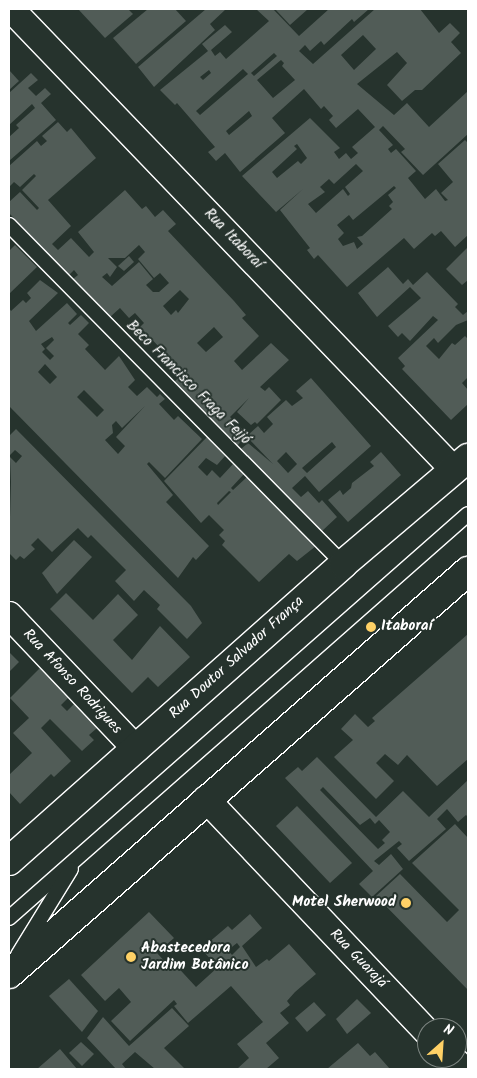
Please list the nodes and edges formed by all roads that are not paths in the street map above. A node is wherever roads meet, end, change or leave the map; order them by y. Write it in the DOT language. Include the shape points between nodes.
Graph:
graph roads {
  1 [pos="11,9"];
  2 [pos="9,225"];
  3 [pos="461,464"];
  4 [pos="468,514"];
  5 [pos="343,564"];
  6 [pos="468,571"];
  7 [pos="9,615"];
  8 [pos="136,749"];
  9 [pos="206,799"];
  10 [pos="78,856"];
  11 [pos="9,862"];
  12 [pos="9,918"];
  13 [pos="9,972"];
  14 [pos="417,1021"];
  1 -- 3 [label="street, Rua Itaboraí"];
  2 -- 5 [label="lane, Beco Francisco Fraga Feijó"];
  3 -- 5 [label="main road, Rua Doutor Salvador França"];
  4 -- 10 [label="lane"];
  5 -- 8 [label="main road, Rua Doutor Salvador França"];
  6 -- 9 [label="main road"];
  7 -- 8 [label="street, Rua Afonso Rodrigues"];
  8 -- 11 [label="main road, Rua Doutor Salvador França"];
  9 -- 13 [label="main road"];
  9 -- 14 [label="street, Rua Guarajá"];
  10 -- 12 [label="lane"];
  10 -- 13 [label="lane"];
}
